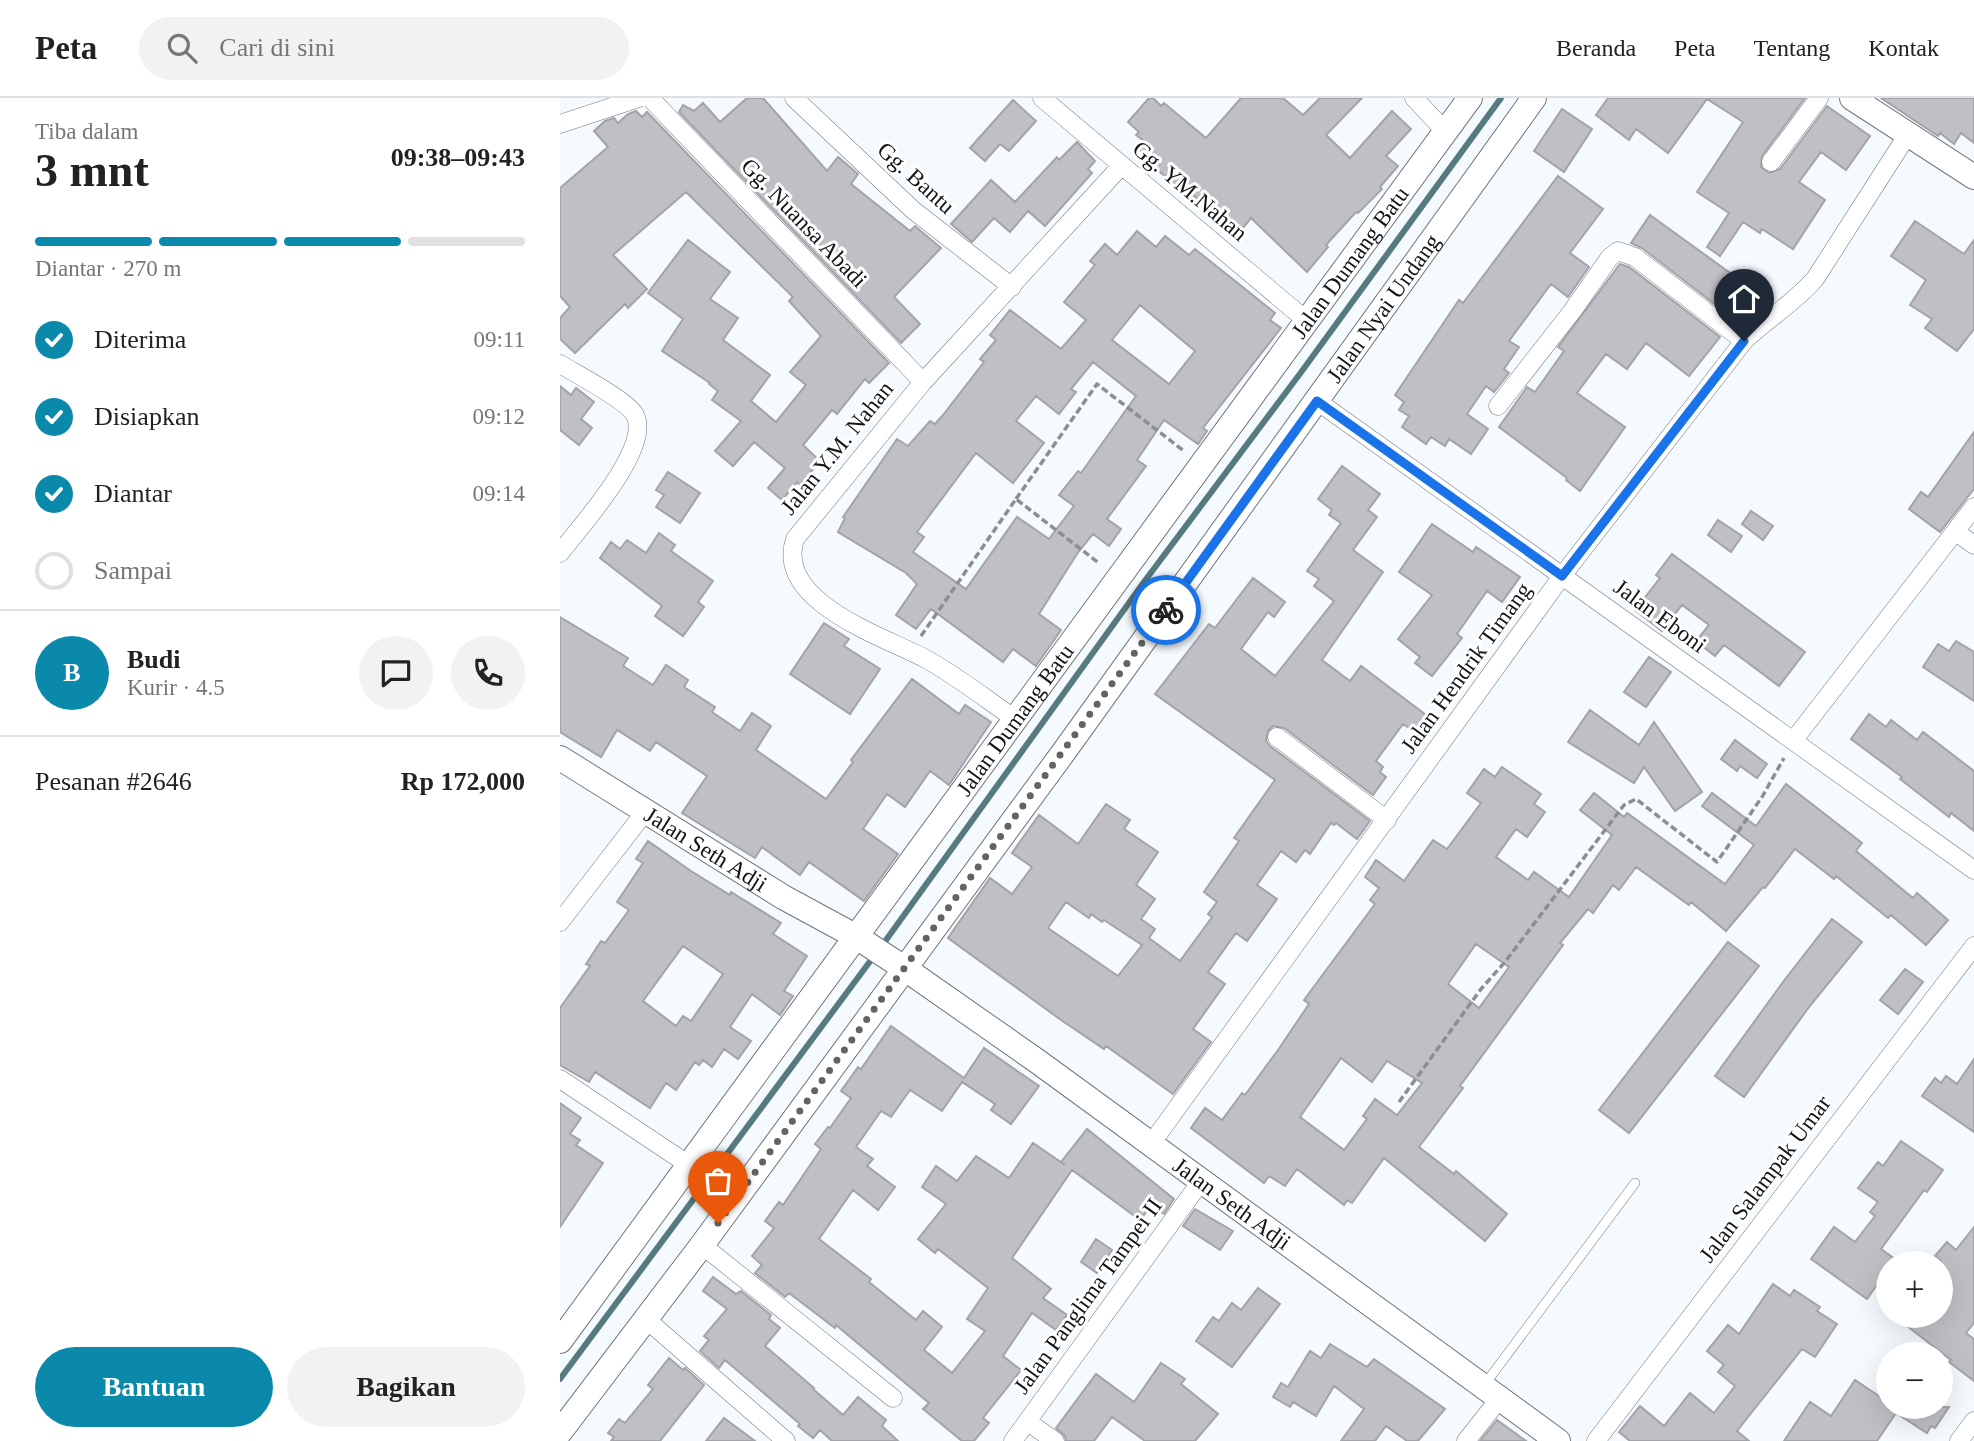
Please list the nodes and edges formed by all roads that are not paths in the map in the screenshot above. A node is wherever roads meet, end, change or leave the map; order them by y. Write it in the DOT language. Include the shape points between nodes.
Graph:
graph roads {
  1 [pos="639,98"];
  2 [pos="650,98"];
  3 [pos="794,98"];
  4 [pos="1042,98"];
  5 [pos="1414,98"];
  6 [pos="1470,98"];
  7 [pos="1534,98"];
  8 [pos="1819,98"];
  9 [pos="1863,101"];
  10 [pos="560,124"];
  11 [pos="1445,131"];
  12 [pos="1908,134"];
  13 [pos="1771,162"];
  14 [pos="1122,165"];
  15 [pos="1974,177"];
  16 [pos="1012,287"];
  17 [pos="1307,321"];
  18 [pos="1744,341"];
  19 [pos="560,364"];
  20 [pos="923,382"];
  21 [pos="1317,401"];
  22 [pos="1498,406"];
  23 [pos="1974,507"];
  24 [pos="1956,532"];
  25 [pos="1974,545"];
  26 [pos="560,552"];
  27 [pos="1562,576"];
  28 [pos="1015,719"];
  29 [pos="1277,737"];
  30 [pos="1793,741"];
  31 [pos="560,758"];
  32 [pos="645,812"];
  33 [pos="1387,820"];
  34 [pos="1974,870"];
  35 [pos="560,922"];
  36 [pos="861,939"];
  37 [pos="1974,946"];
  38 [pos="901,966"];
  39 [pos="560,1079"];
  40 [pos="1151,1144"];
  41 [pos="689,1165"];
  42 [pos="1202,1180"];
  43 [pos="1635,1183"];
  44 [pos="702,1245"];
  45 [pos="646,1319"];
  46 [pos="560,1341"];
  47 [pos="1492,1392"];
  48 [pos="893,1398"];
  49 [pos="1974,1421"];
  50 [pos="1028,1422"];
  51 [pos="560,1432"];
  52 [pos="786,1441"];
  53 [pos="1013,1441"];
  54 [pos="1055,1441"];
  55 [pos="1466,1441"];
  56 [pos="1558,1441"];
  57 [pos="1596,1441"];
  58 [pos="1959,1441"];
  1 -- 10 [label="street"];
  2 -- 20 [label="street, Gg. Nuansa Abadi"];
  3 -- 16 [label="street, Gg. Bantu" via="913,210"];
  4 -- 14 [label="street, Gg. YM.Nahan"];
  5 -- 11 [label="street"];
  6 -- 11 [label="street, Jalan Dumang Batu"];
  7 -- 21 [label="street, Jalan Nyai Undang"];
  8 -- 13 [label="street"];
  9 -- 12 [label="street"];
  11 -- 17 [label="street, Jalan Dumang Batu"];
  12 -- 15 [label="street"];
  12 -- 18 [label="street, Jalan Hendrik Timang" via="1815,279 1801,296"];
  14 -- 16 [label="street, Jalan Y.M. Nahan"];
  14 -- 17 [label="street, Gg. YM.Nahan"];
  16 -- 20 [label="street, Jalan Y.M. Nahan"];
  17 -- 28 [label="street, Jalan Dumang Batu"];
  18 -- 22 [label="street" via="1635,257 1618,251"];
  18 -- 27 [label="street, Jalan Hendrik Timang"];
  19 -- 26 [label="street" via="625,404 638,426 634,449 609,490"];
  20 -- 28 [label="street, Jalan Y.M. Nahan" via="800,531 791,549 794,570 820,602 845,620 927,660"];
  21 -- 27 [label="street, Jalan Eboni"];
  21 -- 38 [label="street, Jalan Nyai Undang" via="1055,764"];
  23 -- 24 [label="street"];
  24 -- 25 [label="street"];
  24 -- 30 [label="street"];
  27 -- 30 [label="street, Jalan Eboni"];
  27 -- 33 [label="street, Jalan Hendrik Timang"];
  28 -- 36 [label="street, Jalan Dumang Batu"];
  29 -- 33 [label="street"];
  30 -- 34 [label="street, Jalan Eboni"];
  31 -- 32 [label="street, Jalan Seth Adji"];
  32 -- 35 [label="street"];
  32 -- 36 [label="street, Jalan Seth Adji"];
  33 -- 40 [label="street, Jalan Hendrik Timang"];
  36 -- 38 [label="street, Jalan Seth Adji"];
  36 -- 41 [label="street, Jalan Dumang Batu"];
  37 -- 57 [label="street, Jalan Salampak Umar"];
  38 -- 40 [label="street, Jalan Seth Adji"];
  38 -- 44 [label="street, Jalan Nyai Undang"];
  39 -- 41 [label="street"];
  40 -- 42 [label="street, Jalan Seth Adji"];
  41 -- 46 [label="street, Jalan Dumang Batu"];
  42 -- 47 [label="street, Jalan Seth Adji"];
  42 -- 50 [label="street, Jalan Panglima Tampei II"];
  43 -- 47 [label="lane"];
  44 -- 45 [label="street, Jalan Nyai Undang"];
  44 -- 48 [label="street"];
  45 -- 51 [label="street, Jalan Nyai Undang"];
  45 -- 52 [label="street"];
  47 -- 55 [label="street"];
  47 -- 56 [label="street, Jalan Seth Adji"];
  49 -- 58 [label="street"];
  50 -- 53 [label="street, Jalan Panglima Tampei II"];
  50 -- 54 [label="street"];
}
